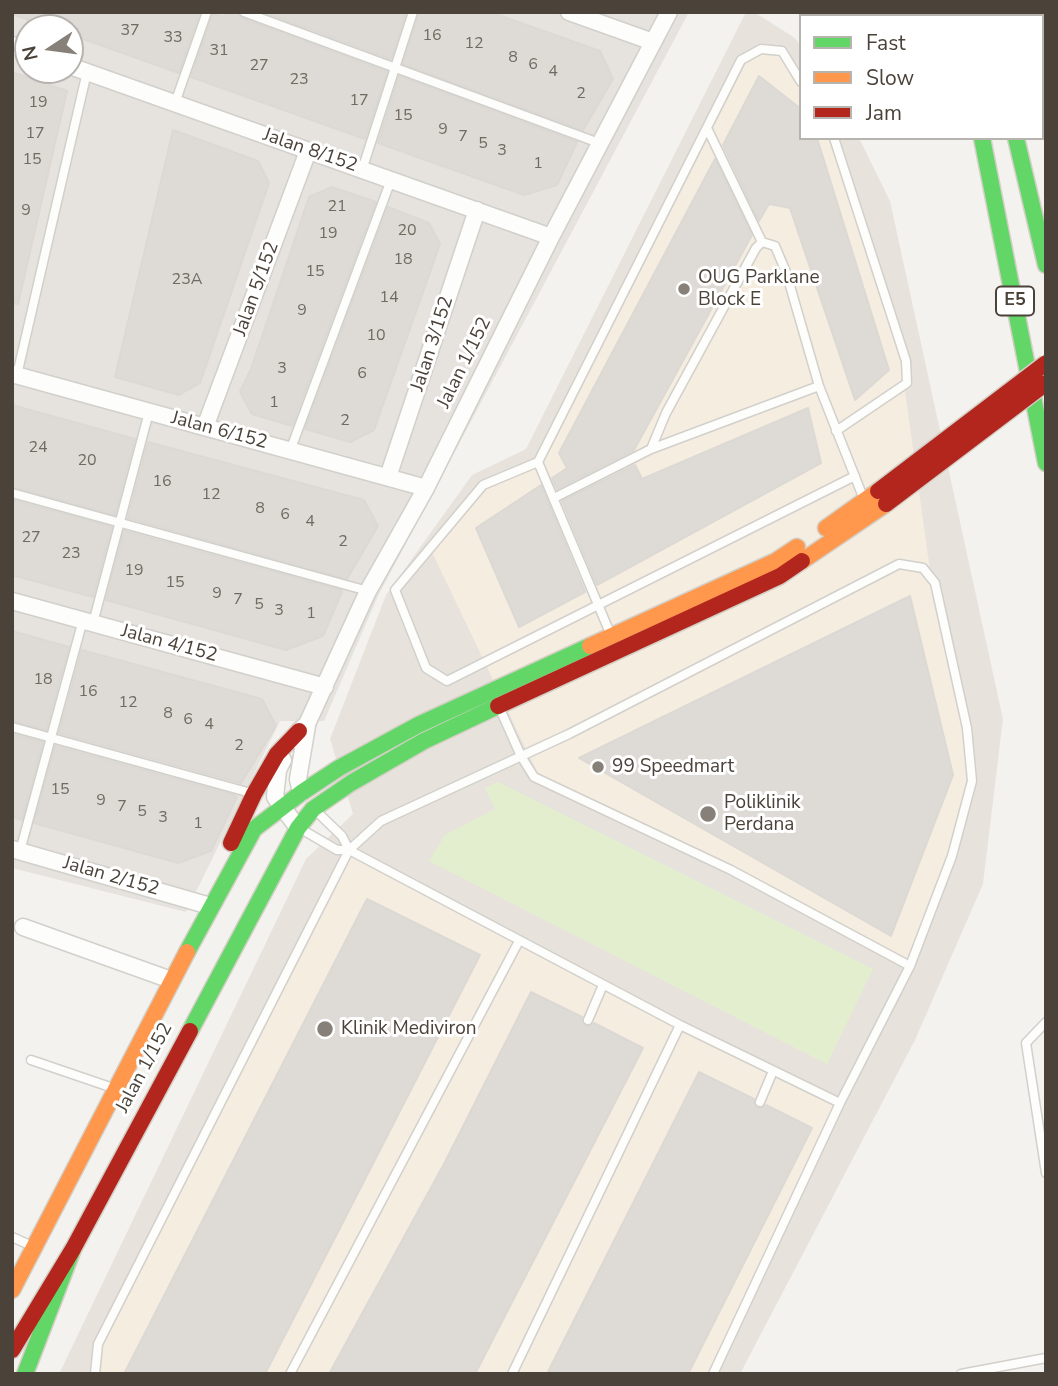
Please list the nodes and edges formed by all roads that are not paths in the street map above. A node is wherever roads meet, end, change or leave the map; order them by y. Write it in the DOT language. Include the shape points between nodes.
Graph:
graph roads {
  1 [pos="207,12"];
  2 [pos="244,12"];
  3 [pos="413,12"];
  4 [pos="569,12"];
  5 [pos="669,12"];
  6 [pos="653,42"];
  7 [pos="395,67"];
  8 [pos="84,71"];
  9 [pos="87,72"];
  10 [pos="799,79"];
  11 [pos="175,103"];
  12 [pos="707,128"];
  13 [pos="835,140"];
  14 [pos="982,140"];
  15 [pos="1016,140"];
  16 [pos="599,143"];
  17 [pos="308,151"];
  18 [pos="362,170"];
  19 [pos="391,180"];
  20 [pos="477,210"];
  21 [pos="551,237"];
  22 [pos="762,242"];
  23 [pos="1046,265"];
  24 [pos="1046,363"];
  25 [pos="15,375"];
  26 [pos="1046,383"];
  27 [pos="818,386"];
  28 [pos="149,412"];
  29 [pos="205,427"];
  30 [pos="836,431"];
  31 [pos="652,449"];
  32 [pos="290,451"];
  33 [pos="538,462"];
  34 [pos="1046,463"];
  35 [pos="855,476"];
  36 [pos="388,478"];
  37 [pos="426,488"];
  38 [pos="12,493"];
  39 [pos="554,498"];
  40 [pos="876,498"];
  41 [pos="119,523"];
  42 [pos="368,591"];
  43 [pos="12,601"];
  44 [pos="599,604"];
  45 [pos="88,622"];
  46 [pos="611,636"];
  47 [pos="617,652"];
  48 [pos="325,687"];
  49 [pos="499,707"];
  50 [pos="12,727"];
  51 [pos="303,727"];
  52 [pos="51,738"];
  53 [pos="521,756"];
  54 [pos="301,793"];
  55 [pos="254,794"];
  56 [pos="282,807"];
  57 [pos="313,808"];
  58 [pos="298,828"];
  59 [pos="349,849"];
  60 [pos="16,850"];
  61 [pos="210,906"];
  62 [pos="23,927"];
  63 [pos="519,941"];
  64 [pos="910,966"];
  65 [pos="172,980"];
  66 [pos="603,985"];
  67 [pos="588,1020"];
  68 [pos="1046,1022"];
  69 [pos="680,1025"];
  70 [pos="31,1060"];
  71 [pos="774,1071"];
  72 [pos="116,1089"];
  73 [pos="761,1102"];
  74 [pos="840,1103"];
  75 [pos="1046,1173"];
  76 [pos="12,1237"];
  77 [pos="34,1247"];
  78 [pos="72,1249"];
  79 [pos="12,1290"];
  80 [pos="12,1350"];
  81 [pos="1046,1358"];
  82 [pos="996,1370"];
  83 [pos="25,1374"];
  84 [pos="94,1374"];
  85 [pos="290,1374"];
  86 [pos="512,1374"];
  87 [pos="713,1374"];
  88 [pos="961,1374"];
  1 -- 11 [label="lane"];
  2 -- 7 [label="lane"];
  3 -- 7 [label="lane"];
  4 -- 6 [label="street"];
  5 -- 6 [label="street, Jalan 1/152"];
  6 -- 16 [label="street, Jalan 1/152"];
  7 -- 16 [label="lane"];
  7 -- 18 [label="lane"];
  8 -- 9 [label="street, Jalan 8/152"];
  9 -- 11 [label="street, Jalan 8/152"];
  9 -- 25 [label="lane"];
  10 -- 12 [label="lane" via="782,51 761,49 741,60"];
  11 -- 17 [label="street, Jalan 8/152"];
  12 -- 22 [label="lane"];
  12 -- 33 [label="lane"];
  13 -- 30 [label="lane" via="906,361 907,383"];
  14 -- 34 [label="main road, E5"];
  15 -- 23 [label="main road, E5"];
  16 -- 21 [label="street, Jalan 1/152"];
  17 -- 18 [label="street, Jalan 8/152"];
  17 -- 29 [label="street, Jalan 5/152"];
  18 -- 19 [label="street, Jalan 8/152"];
  19 -- 20 [label="street, Jalan 8/152"];
  19 -- 32 [label="lane"];
  20 -- 21 [label="street, Jalan 8/152"];
  20 -- 36 [label="street, Jalan 3/152"];
  21 -- 37 [label="street, Jalan 1/152"];
  22 -- 27 [label="lane" via="775,246 786,272"];
  22 -- 31 [label="lane" via="666,413"];
  24 -- 40 [label="main road, bridge"];
  25 -- 28 [label="street, Jalan 6/152"];
  26 -- 40 [label="main road, bridge"];
  27 -- 30 [label="lane"];
  27 -- 31 [label="lane"];
  28 -- 29 [label="street, Jalan 6/152"];
  28 -- 41 [label="lane"];
  29 -- 32 [label="street, Jalan 6/152"];
  30 -- 35 [label="lane"];
  31 -- 39 [label="lane"];
  32 -- 36 [label="street, Jalan 6/152"];
  33 -- 39 [label="lane"];
  33 -- 44 [label="lane" via="483,485 395,590 426,668 447,681"];
  35 -- 40 [label="lane"];
  35 -- 44 [label="lane"];
  36 -- 37 [label="street, Jalan 6/152"];
  37 -- 42 [label="street, Jalan 1/152"];
  38 -- 41 [label="lane"];
  39 -- 44 [label="lane"];
  40 -- 46 [label="main road" via="776,561"];
  40 -- 47 [label="main road, Jalan 1/152" via="780,576"];
  41 -- 42 [label="lane"];
  41 -- 45 [label="lane"];
  42 -- 48 [label="street, Jalan 1/152"];
  43 -- 45 [label="street, Jalan 4/152"];
  44 -- 46 [label="lane"];
  45 -- 48 [label="street, Jalan 4/152"];
  45 -- 52 [label="lane"];
  46 -- 47 [label="main road"];
  46 -- 54 [label="main road" via="418,725"];
  47 -- 49 [label="main road, Jalan 1/152"];
  48 -- 51 [label="street, Jalan 1/152"];
  49 -- 53 [label="lane"];
  49 -- 57 [label="main road, Jalan 1/152" via="424,741"];
  50 -- 52 [label="lane"];
  51 -- 54 [label="street"];
  51 -- 55 [label="main road" via="277,754"];
  51 -- 56 [label="street" via="278,770 275,797"];
  52 -- 55 [label="lane"];
  52 -- 60 [label="lane"];
  53 -- 59 [label="lane" via="382,821"];
  53 -- 64 [label="lane" via="534,777 731,870"];
  53 -- 64 [label="lane" via="898,564 923,568 935,583 967,728 972,782 952,856"];
  54 -- 56 [label="main road"];
  54 -- 57 [label="main road"];
  55 -- 61 [label="main road" via="219,869"];
  56 -- 58 [label="street"];
  56 -- 61 [label="main road" via="254,829"];
  57 -- 58 [label="main road, Jalan 1/152"];
  57 -- 59 [label="lane"];
  58 -- 59 [label="lane" via="337,850"];
  58 -- 78 [label="main road, Jalan 1/152"];
  59 -- 63 [label="lane"];
  59 -- 84 [label="lane" via="98,1344"];
  60 -- 61 [label="street, Jalan 2/152"];
  61 -- 65 [label="main road, Jalan 1/152"];
  62 -- 65 [label="street"];
  63 -- 66 [label="lane"];
  63 -- 85 [label="lane"];
  64 -- 74 [label="lane"];
  65 -- 72 [label="main road, Jalan 1/152"];
  66 -- 67 [label="lane"];
  66 -- 69 [label="lane"];
  68 -- 75 [label="lane" via="1026,1043"];
  69 -- 71 [label="lane"];
  69 -- 86 [label="lane"];
  70 -- 72 [label="lane"];
  71 -- 73 [label="lane"];
  71 -- 74 [label="lane"];
  72 -- 77 [label="main road, Jalan 1/152"];
  74 -- 87 [label="lane"];
  76 -- 77 [label="lane"];
  77 -- 79 [label="main road, Jalan 1/152"];
  78 -- 80 [label="main road, Jalan 1/152"];
  78 -- 83 [label="main road"];
  81 -- 82 [label="lane"];
  82 -- 88 [label="lane"];
}
